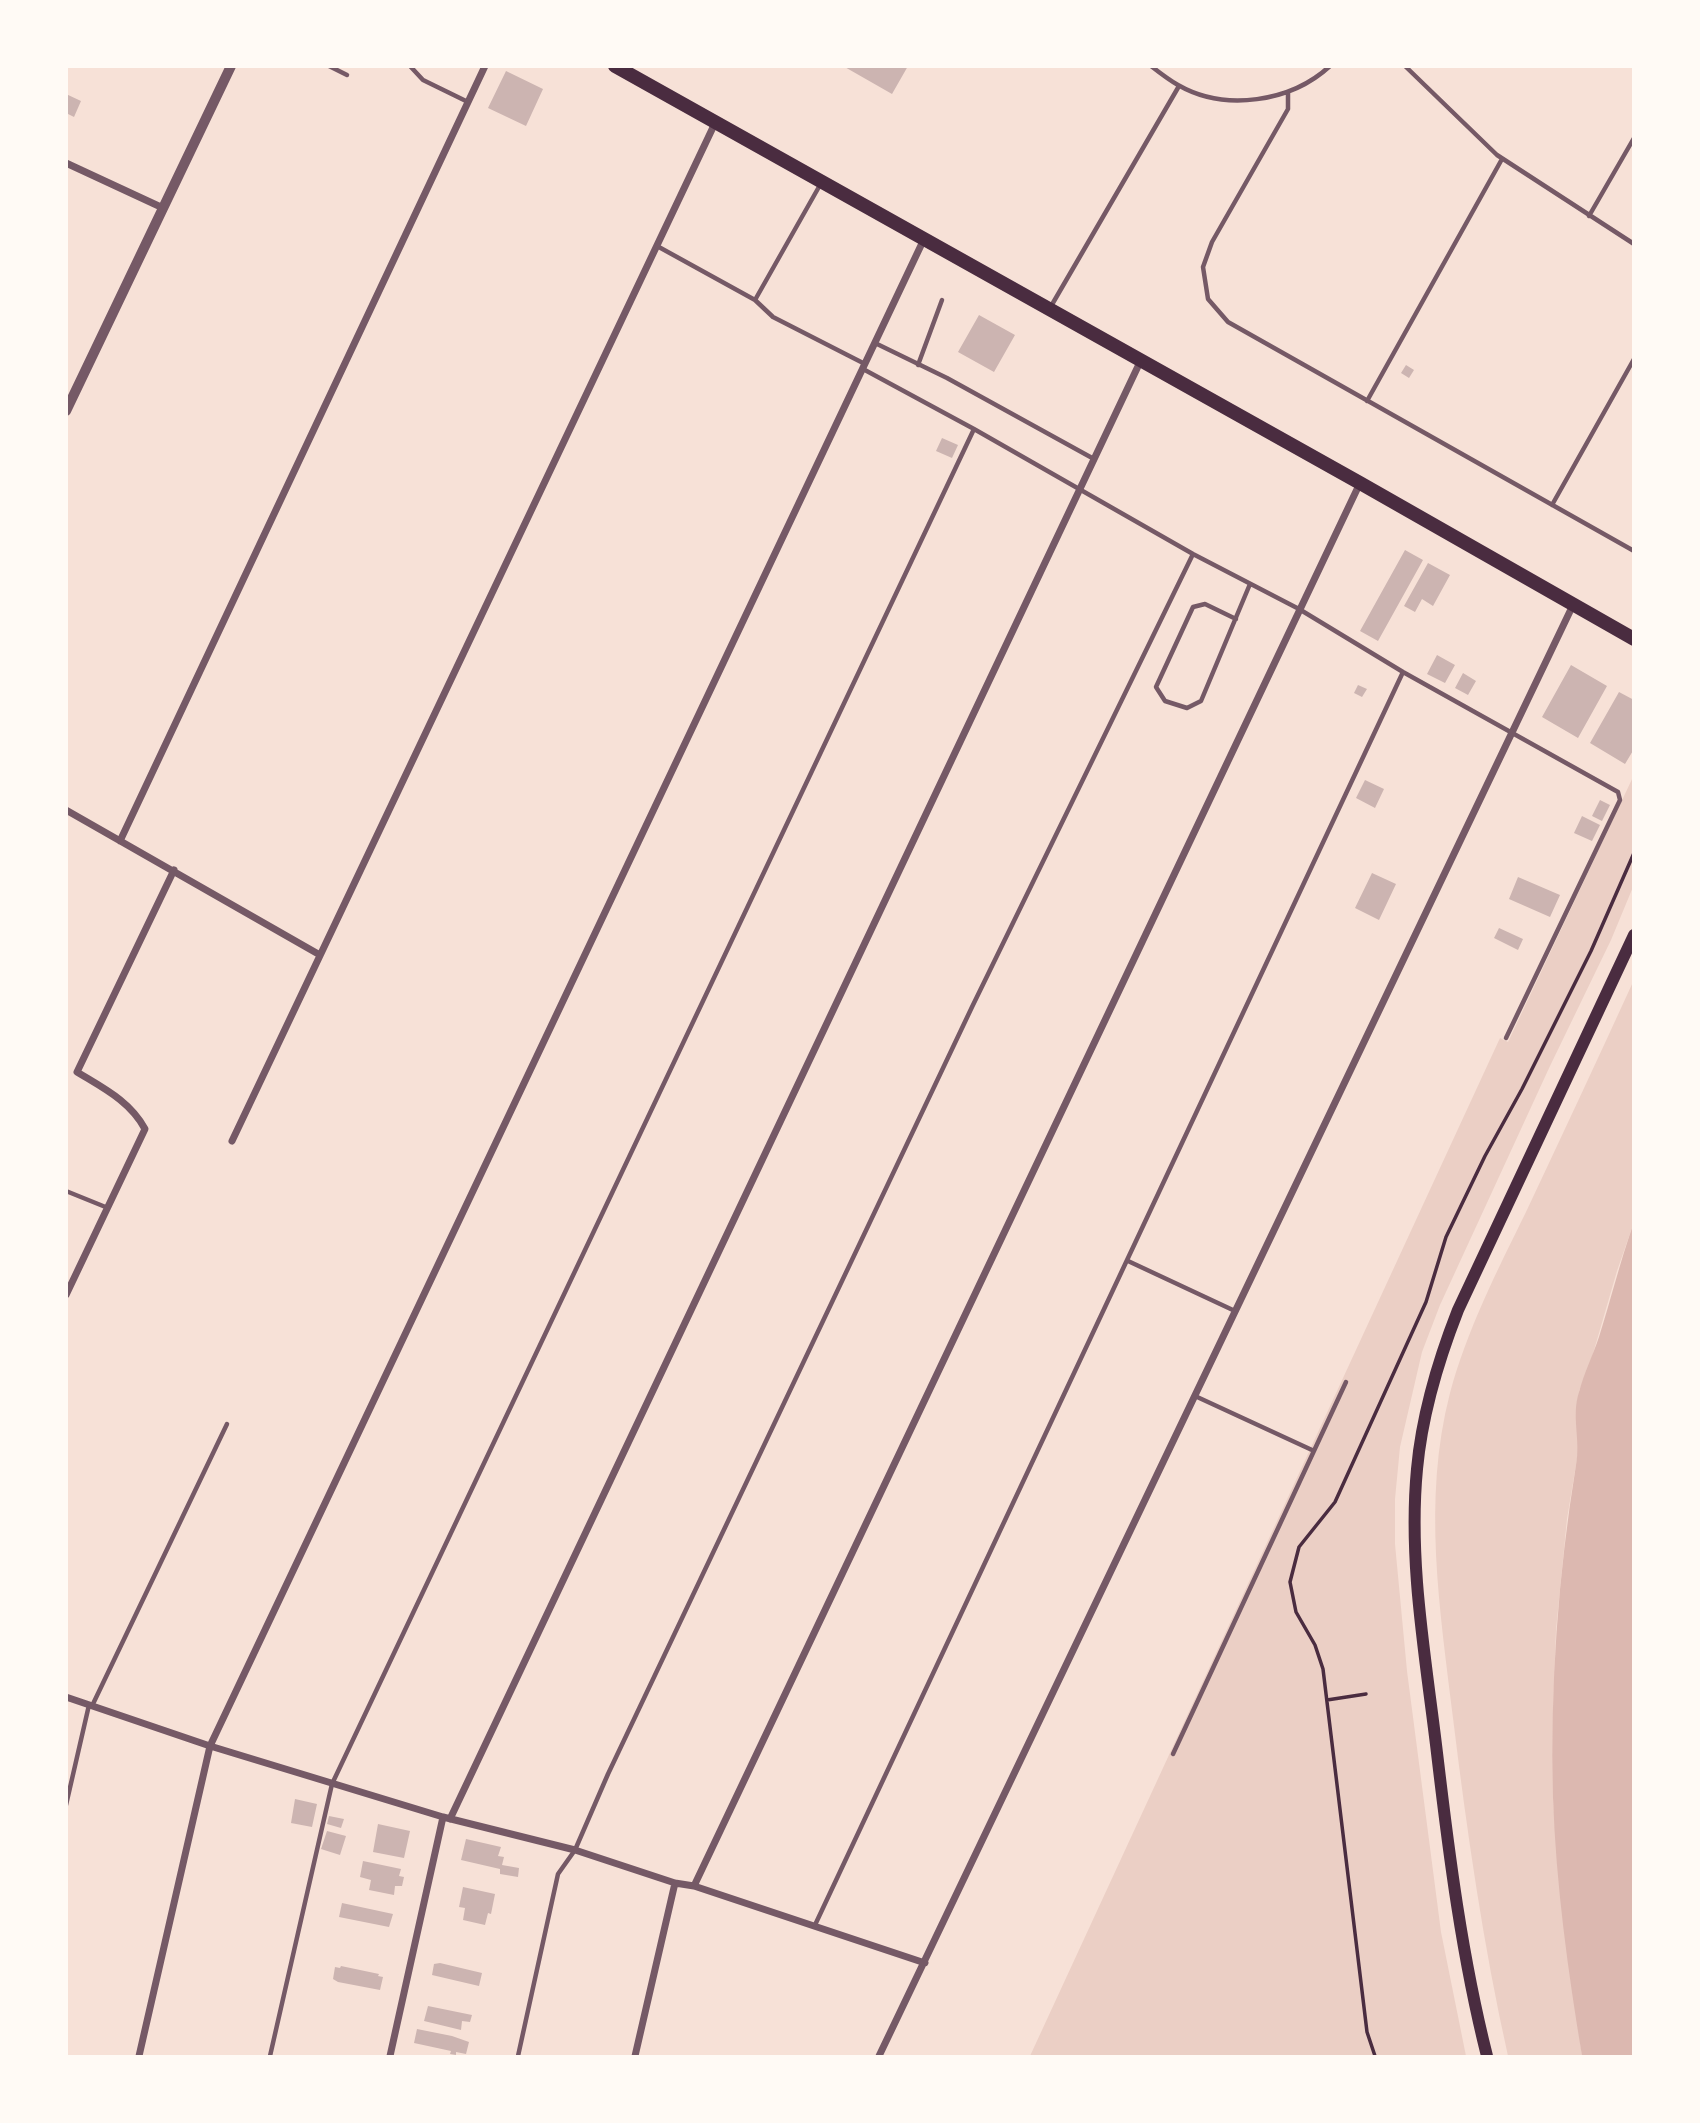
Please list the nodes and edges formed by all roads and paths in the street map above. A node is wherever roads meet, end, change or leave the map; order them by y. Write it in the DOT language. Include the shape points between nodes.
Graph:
graph roads {
  1 [pos="231,66"];
  2 [pos="329,66"];
  3 [pos="410,66"];
  4 [pos="485,66"];
  5 [pos="615,66"];
  6 [pos="1151,66"];
  7 [pos="1331,66"];
  8 [pos="1405,66"];
  9 [pos="347,75"];
  10 [pos="1179,86"];
  11 [pos="1288,93"];
  12 [pos="468,103"];
  13 [pos="716,121"];
  14 [pos="1633,138"];
  15 [pos="1502,159"];
  16 [pos="66,163"];
  17 [pos="822,181"];
  18 [pos="163,208"];
  19 [pos="1589,216"];
  20 [pos="925,239"];
  21 [pos="1633,244"];
  22 [pos="656,246"];
  23 [pos="755,300"];
  24 [pos="942,300"];
  25 [pos="1050,309"];
  26 [pos="876,344"];
  27 [pos="1633,359"];
  28 [pos="1141,360"];
  29 [pos="918,365"];
  30 [pos="864,367"];
  31 [pos="1367,401"];
  32 [pos="66,411"];
  33 [pos="974,429"];
  34 [pos="1094,459"];
  35 [pos="1360,483"];
  36 [pos="1079,491"];
  37 [pos="1552,505"];
  38 [pos="1633,551"];
  39 [pos="1193,554"];
  40 [pos="1250,584"];
  41 [pos="1573,604"];
  42 [pos="1299,610"];
  43 [pos="1236,619"];
  44 [pos="1633,639"];
  45 [pos="1403,671"];
  46 [pos="1513,732"];
  47 [pos="66,810"];
  48 [pos="120,841"];
  49 [pos="174,870"];
  50 [pos="1633,935"];
  51 [pos="320,955"];
  52 [pos="1506,1038"];
  53 [pos="232,1141"];
  54 [pos="66,1191"];
  55 [pos="107,1208"];
  56 [pos="1128,1261"];
  57 [pos="66,1295"];
  58 [pos="1236,1311"];
  59 [pos="1346,1381"];
  60 [pos="1195,1396"];
  61 [pos="227,1424"];
  62 [pos="1312,1451"];
  63 [pos="1366,1694"];
  64 [pos="66,1697"];
  65 [pos="1327,1700"];
  66 [pos="91,1705"];
  67 [pos="210,1746"];
  68 [pos="1173,1754"];
  69 [pos="332,1784"];
  70 [pos="66,1805"];
  71 [pos="447,1818"];
  72 [pos="575,1850"];
  73 [pos="675,1883"];
  74 [pos="694,1886"];
  75 [pos="814,1926"];
  76 [pos="925,1964"];
  77 [pos="139,2056"];
  78 [pos="270,2056"];
  79 [pos="390,2056"];
  80 [pos="518,2056"];
  81 [pos="635,2056"];
  82 [pos="879,2056"];
  83 [pos="1487,2056"];
  1 -- 18 [label="street"];
  2 -- 9 [label="lane"];
  3 -- 12 [label="lane" via="423,80"];
  4 -- 12 [label="street"];
  5 -- 13 [label="main road"];
  6 -- 10 [label="lane"];
  7 -- 11 [label="lane"];
  8 -- 15 [label="lane"];
  10 -- 11 [label="lane" via="1214,98 1252,100"];
  10 -- 25 [label="lane"];
  11 -- 31 [label="lane" via="1289,109 1212,242 1203,267 1208,299 1228,322"];
  12 -- 48 [label="street"];
  13 -- 17 [label="main road"];
  13 -- 22 [label="street"];
  14 -- 19 [label="lane"];
  15 -- 19 [label="lane"];
  15 -- 31 [label="lane"];
  16 -- 18 [label="street"];
  17 -- 20 [label="main road"];
  17 -- 23 [label="lane"];
  18 -- 32 [label="street"];
  19 -- 21 [label="lane"];
  20 -- 25 [label="main road"];
  20 -- 26 [label="street"];
  22 -- 23 [label="lane"];
  22 -- 51 [label="street"];
  23 -- 30 [label="lane" via="773,317"];
  24 -- 29 [label="lane"];
  25 -- 28 [label="main road"];
  26 -- 29 [label="lane"];
  26 -- 30 [label="street"];
  27 -- 37 [label="lane"];
  28 -- 34 [label="street"];
  28 -- 35 [label="main road"];
  29 -- 34 [label="lane"];
  30 -- 33 [label="lane"];
  30 -- 67 [label="street"];
  31 -- 37 [label="lane"];
  33 -- 36 [label="lane"];
  33 -- 69 [label="lane"];
  34 -- 36 [label="street"];
  35 -- 41 [label="main road"];
  35 -- 42 [label="street"];
  36 -- 39 [label="lane"];
  36 -- 71 [label="street"];
  37 -- 38 [label="lane"];
  39 -- 40 [label="lane"];
  39 -- 72 [label="lane" via="967,1019"];
  40 -- 42 [label="lane"];
  40 -- 43 [label="lane"];
  41 -- 44 [label="main road"];
  41 -- 46 [label="street"];
  42 -- 45 [label="lane"];
  42 -- 74 [label="street"];
  43 -- 43 [label="lane" via="1201,701 1187,708 1165,701 1156,687 1193,607 1205,604"];
  45 -- 46 [label="lane"];
  45 -- 56 [label="lane"];
  46 -- 52 [label="lane" via="1618,792 1620,800"];
  46 -- 58 [label="street"];
  47 -- 48 [label="street"];
  48 -- 49 [label="street"];
  49 -- 51 [label="street"];
  49 -- 55 [label="street" via="77,1072 126,1103 145,1129"];
  50 -- 83 [label="main road" via="1458,1310 1428,1402 1417,1468 1414,1536 1419,1601 1450,1858"];
  51 -- 53 [label="street"];
  54 -- 55 [label="lane"];
  55 -- 57 [label="street"];
  56 -- 58 [label="lane"];
  56 -- 75 [label="lane"];
  58 -- 60 [label="street"];
  59 -- 62 [label="lane"];
  60 -- 62 [label="lane"];
  60 -- 76 [label="street"];
  61 -- 66 [label="lane"];
  62 -- 68 [label="lane"];
  63 -- 65 [label="path"];
  64 -- 66 [label="street"];
  66 -- 67 [label="street"];
  66 -- 70 [label="lane"];
  67 -- 69 [label="street"];
  67 -- 77 [label="street"];
  69 -- 71 [label="street"];
  69 -- 78 [label="lane"];
  71 -- 72 [label="street"];
  71 -- 79 [label="street"];
  72 -- 73 [label="street"];
  72 -- 80 [label="lane" via="558,1874"];
  73 -- 74 [label="street"];
  73 -- 81 [label="street"];
  74 -- 75 [label="street"];
  75 -- 76 [label="street"];
  76 -- 82 [label="street"];
}
